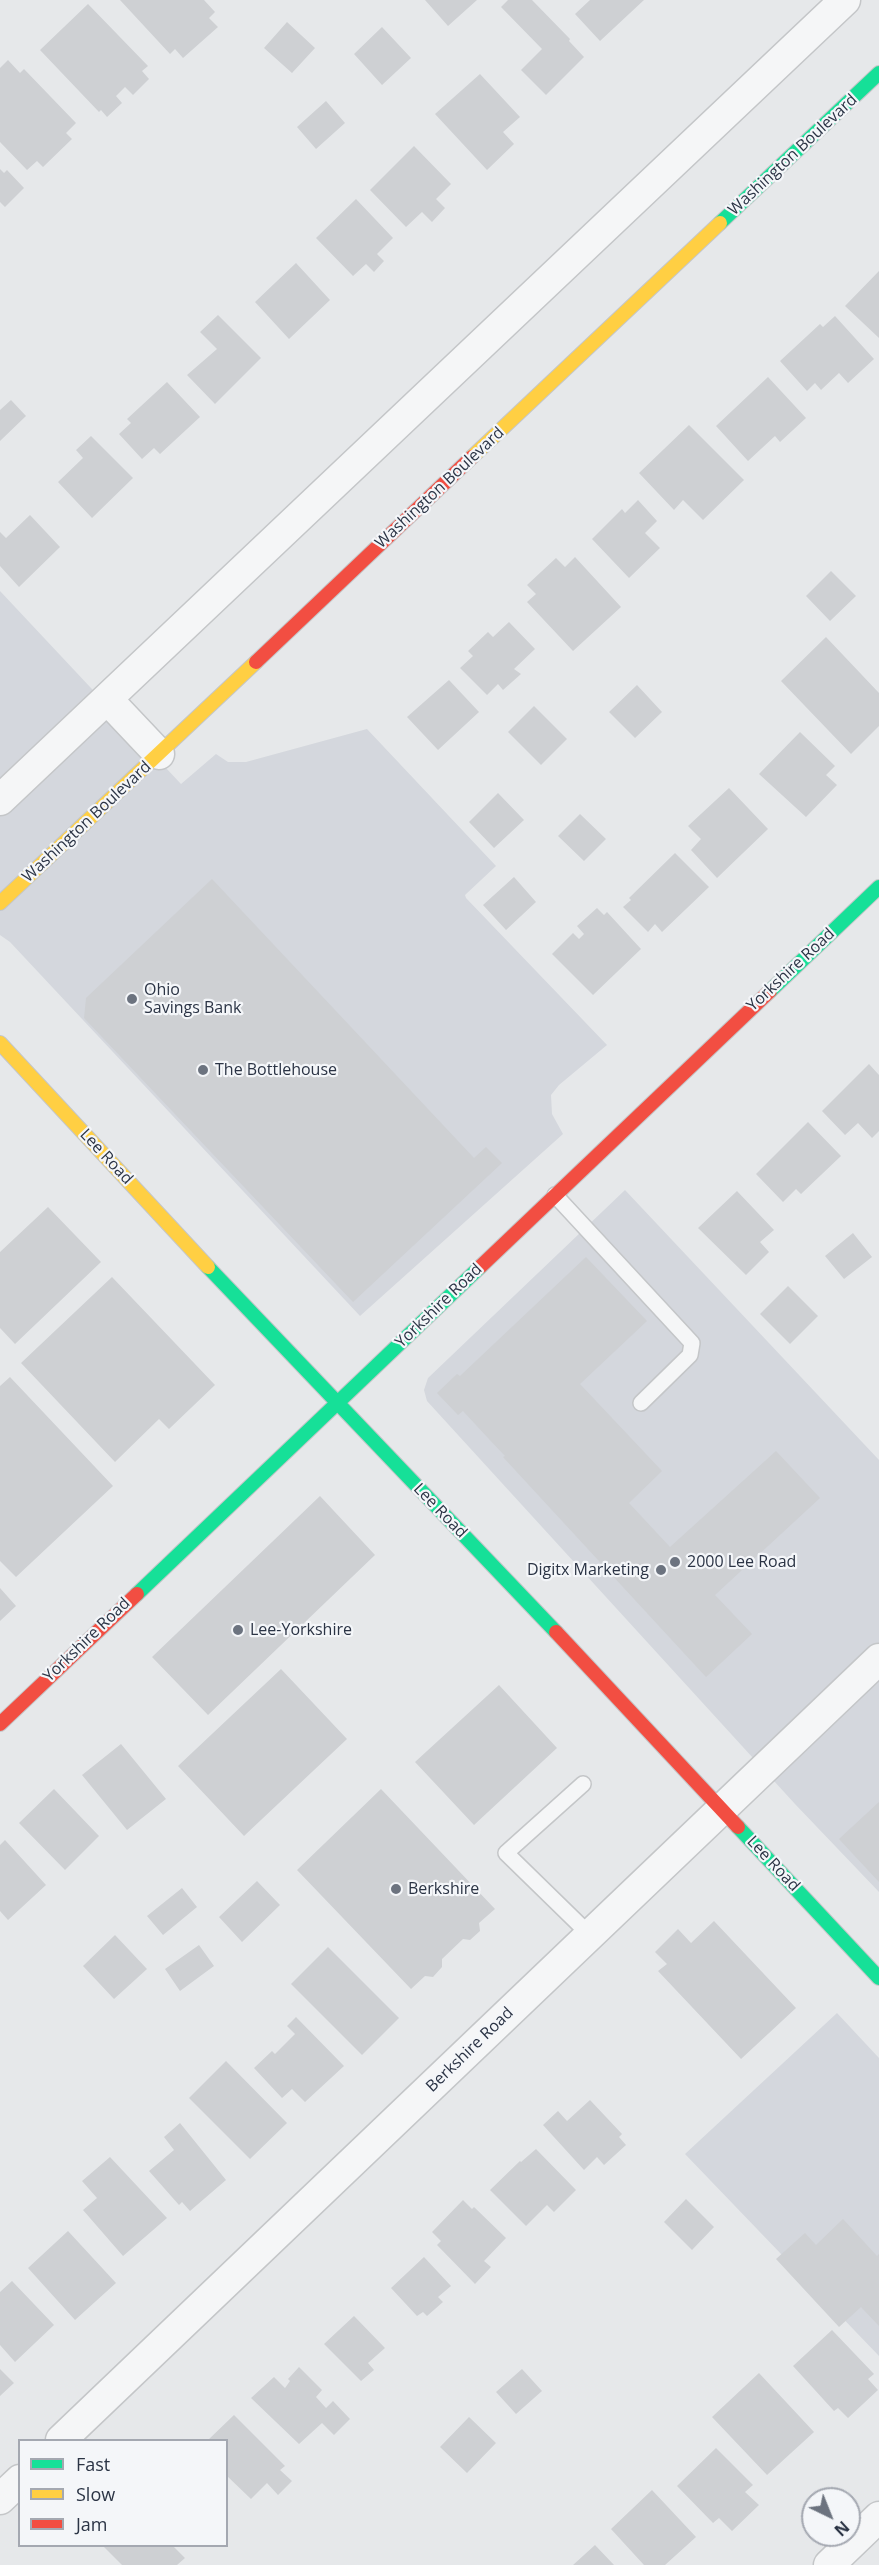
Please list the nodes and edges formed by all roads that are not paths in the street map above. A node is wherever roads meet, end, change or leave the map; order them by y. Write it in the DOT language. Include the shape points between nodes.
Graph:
graph roads {
  1 [pos="845,0"];
  2 [pos="879,73"];
  3 [pos="107,699"];
  4 [pos="159,754"];
  5 [pos="0,800"];
  6 [pos="879,888"];
  7 [pos="0,903"];
  8 [pos="0,1043"];
  9 [pos="555,1195"];
  10 [pos="337,1403"];
  11 [pos="641,1403"];
  12 [pos="879,1659"];
  13 [pos="0,1724"];
  14 [pos="583,1784"];
  15 [pos="722,1809"];
  16 [pos="590,1935"];
  17 [pos="879,1978"];
  18 [pos="62,2439"];
  19 [pos="18,2482"];
  20 [pos="0,2499"];
  21 [pos="879,2517"];
  22 [pos="829,2565"];
  1 -- 3 [label="street"];
  2 -- 4 [label="street, Washington Boulevard"];
  3 -- 4 [label="street"];
  3 -- 5 [label="street"];
  4 -- 7 [label="street, Washington Boulevard"];
  6 -- 9 [label="street, Yorkshire Road"];
  8 -- 10 [label="street, Lee Road"];
  9 -- 10 [label="street, Yorkshire Road"];
  9 -- 11 [label="lane" via="692,1343 690,1355"];
  10 -- 13 [label="street, Yorkshire Road"];
  10 -- 15 [label="street, Lee Road"];
  12 -- 15 [label="street, Berkshire Road"];
  14 -- 16 [label="lane" via="506,1853"];
  15 -- 16 [label="street, Berkshire Road"];
  15 -- 17 [label="street, Lee Road"];
  16 -- 18 [label="street, Berkshire Road"];
  19 -- 20 [label="street"];
  21 -- 22 [label="street"];
}
